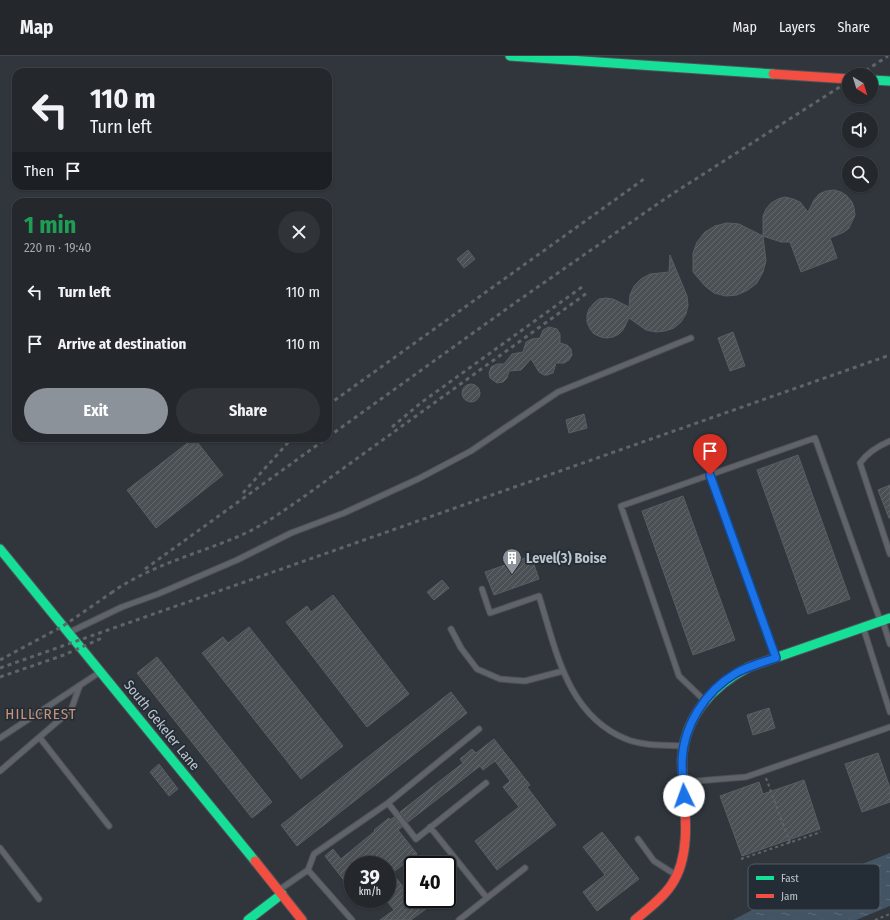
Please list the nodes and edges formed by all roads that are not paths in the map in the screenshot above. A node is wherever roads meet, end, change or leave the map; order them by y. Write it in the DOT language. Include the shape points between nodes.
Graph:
graph roads {
  1 [pos="510,56"];
  2 [pos="842,79"];
  3 [pos="878,80"];
  4 [pos="890,81"];
  5 [pos="690,338"];
  6 [pos="890,441"];
  7 [pos="710,475"];
  8 [pos="0,549"];
  9 [pos="890,554"];
  10 [pos="482,590"];
  11 [pos="884,620"];
  12 [pos="863,627"];
  13 [pos="451,628"];
  14 [pos="69,632"];
  15 [pos="890,644"];
  16 [pos="776,658"];
  17 [pos="100,671"];
  18 [pos="563,671"];
  19 [pos="80,685"];
  20 [pos="705,700"];
  21 [pos="890,712"];
  22 [pos="890,727"];
  23 [pos="480,729"];
  24 [pos="0,738"];
  25 [pos="40,738"];
  26 [pos="684,746"];
  27 [pos="0,771"];
  28 [pos="683,782"];
  29 [pos="486,783"];
  30 [pos="388,803"];
  31 [pos="109,826"];
  32 [pos="430,827"];
  33 [pos="638,839"];
  34 [pos="0,848"];
  35 [pos="524,868"];
  36 [pos="308,870"];
  37 [pos="677,875"];
  38 [pos="280,892"];
  39 [pos="487,898"];
  40 [pos="40,899"];
  41 [pos="248,920"];
  42 [pos="302,920"];
  43 [pos="352,920"];
  44 [pos="459,920"];
  45 [pos="635,920"];
  1 -- 2 [label="main road"];
  3 -- 4 [label="main road"];
  5 -- 14 [label="lane" via="558,392 471,451 418,479"];
  6 -- 9 [label="lane" via="879,445 860,463"];
  7 -- 11 [label="lane" via="815,438"];
  7 -- 16 [label="lane"];
  7 -- 20 [label="lane" via="621,506 679,676"];
  8 -- 14 [label="main road, South Gekeler Lane"];
  10 -- 18 [label="lane" via="490,613 539,596"];
  11 -- 12 [label="main road"];
  11 -- 15 [label="lane"];
  12 -- 16 [label="main road"];
  12 -- 21 [label="lane"];
  13 -- 18 [label="lane" via="477,669 500,679 525,681"];
  14 -- 17 [label="main road, South Gekeler Lane"];
  16 -- 20 [label="main road" via="722,682"];
  17 -- 19 [label="lane"];
  17 -- 38 [label="main road, South Gekeler Lane"];
  18 -- 26 [label="lane" via="579,703 594,719 612,732 626,739 646,743"];
  19 -- 24 [label="lane"];
  19 -- 25 [label="lane" via="71,710"];
  20 -- 26 [label="main road" via="692,721"];
  22 -- 28 [label="lane" via="746,777"];
  23 -- 30 [label="lane"];
  25 -- 27 [label="lane"];
  25 -- 31 [label="lane"];
  26 -- 28 [label="main road"];
  28 -- 37 [label="main road" via="686,837"];
  29 -- 32 [label="lane"];
  30 -- 32 [label="lane" via="416,838"];
  30 -- 36 [label="lane" via="314,854"];
  32 -- 39 [label="lane"];
  33 -- 37 [label="lane" via="654,861"];
  34 -- 40 [label="lane"];
  35 -- 39 [label="lane"];
  36 -- 38 [label="lane"];
  36 -- 43 [label="lane"];
  37 -- 45 [label="main road" via="663,897"];
  38 -- 41 [label="main road"];
  38 -- 42 [label="main road, South Gekeler Lane"];
  39 -- 44 [label="lane"];
}
